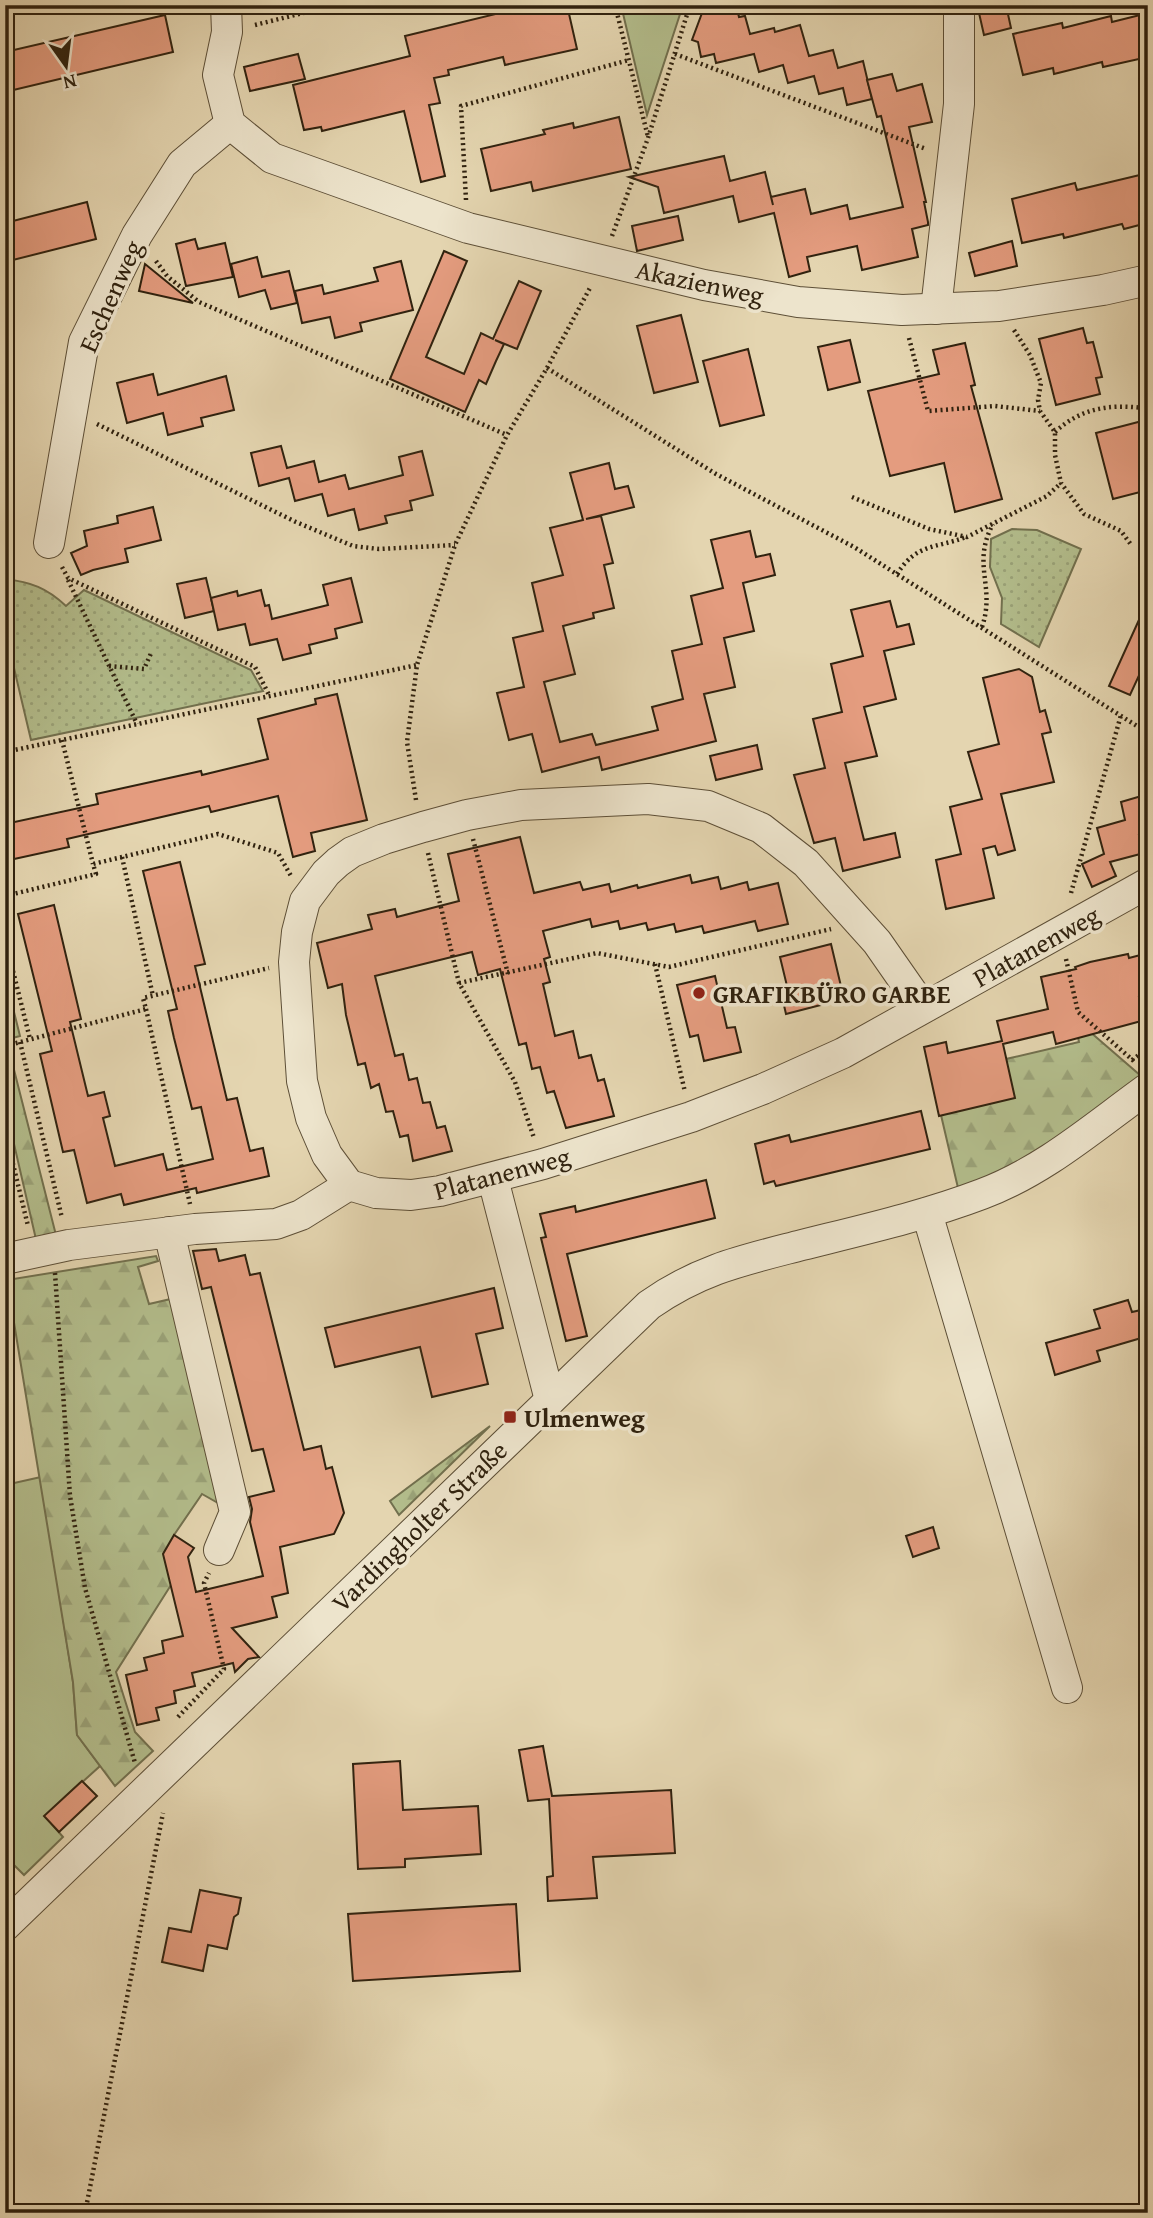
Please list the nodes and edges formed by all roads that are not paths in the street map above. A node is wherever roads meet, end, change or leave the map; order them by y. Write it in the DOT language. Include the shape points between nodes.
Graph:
graph roads {
  1 [pos="959,5"];
  2 [pos="227,18"];
  3 [pos="230,124"];
  4 [pos="1148,280"];
  5 [pos="936,309"];
  6 [pos="50,543"];
  7 [pos="1148,883"];
  8 [pos="923,1008"];
  9 [pos="1146,1079"];
  10 [pos="494,1178"];
  11 [pos="349,1185"];
  12 [pos="927,1213"];
  13 [pos="182,1231"];
  14 [pos="5,1259"];
  15 [pos="550,1400"];
  16 [pos="219,1550"];
  17 [pos="1067,1688"];
  18 [pos="5,1926"];
  1 -- 5 [label="street" via="959,104"];
  2 -- 3 [label="street" via="218,75"];
  3 -- 5 [label="street, Akazienweg" via="272,158 468,228 704,285 798,302"];
  3 -- 6 [label="street, Eschenweg" via="182,164 137,235 84,342"];
  4 -- 5 [label="street, Akazienweg" via="999,306"];
  7 -- 8 [label="street, Platanenweg"];
  8 -- 10 [label="street, Platanenweg" via="843,1053 763,1089 691,1117"];
  8 -- 11 [label="street" via="877,942 806,863 761,828 708,806 648,799 521,805 422,827 352,852 326,873 305,901 297,932 294,962 302,1082 327,1155"];
  9 -- 12 [label="street, Vardingholter Straße" via="1037,1169 985,1194"];
  10 -- 11 [label="street, Platanenweg" via="411,1195 376,1193"];
  10 -- 15 [label="street"];
  11 -- 13 [label="street" via="276,1224"];
  12 -- 15 [label="street, Vardingholter Straße" via="720,1266 686,1282 649,1305"];
  12 -- 17 [label="street"];
  13 -- 14 [label="street" via="52,1248"];
  13 -- 16 [label="street" via="235,1512"];
  15 -- 18 [label="street, Vardingholter Straße" via="154,1802"];
}
